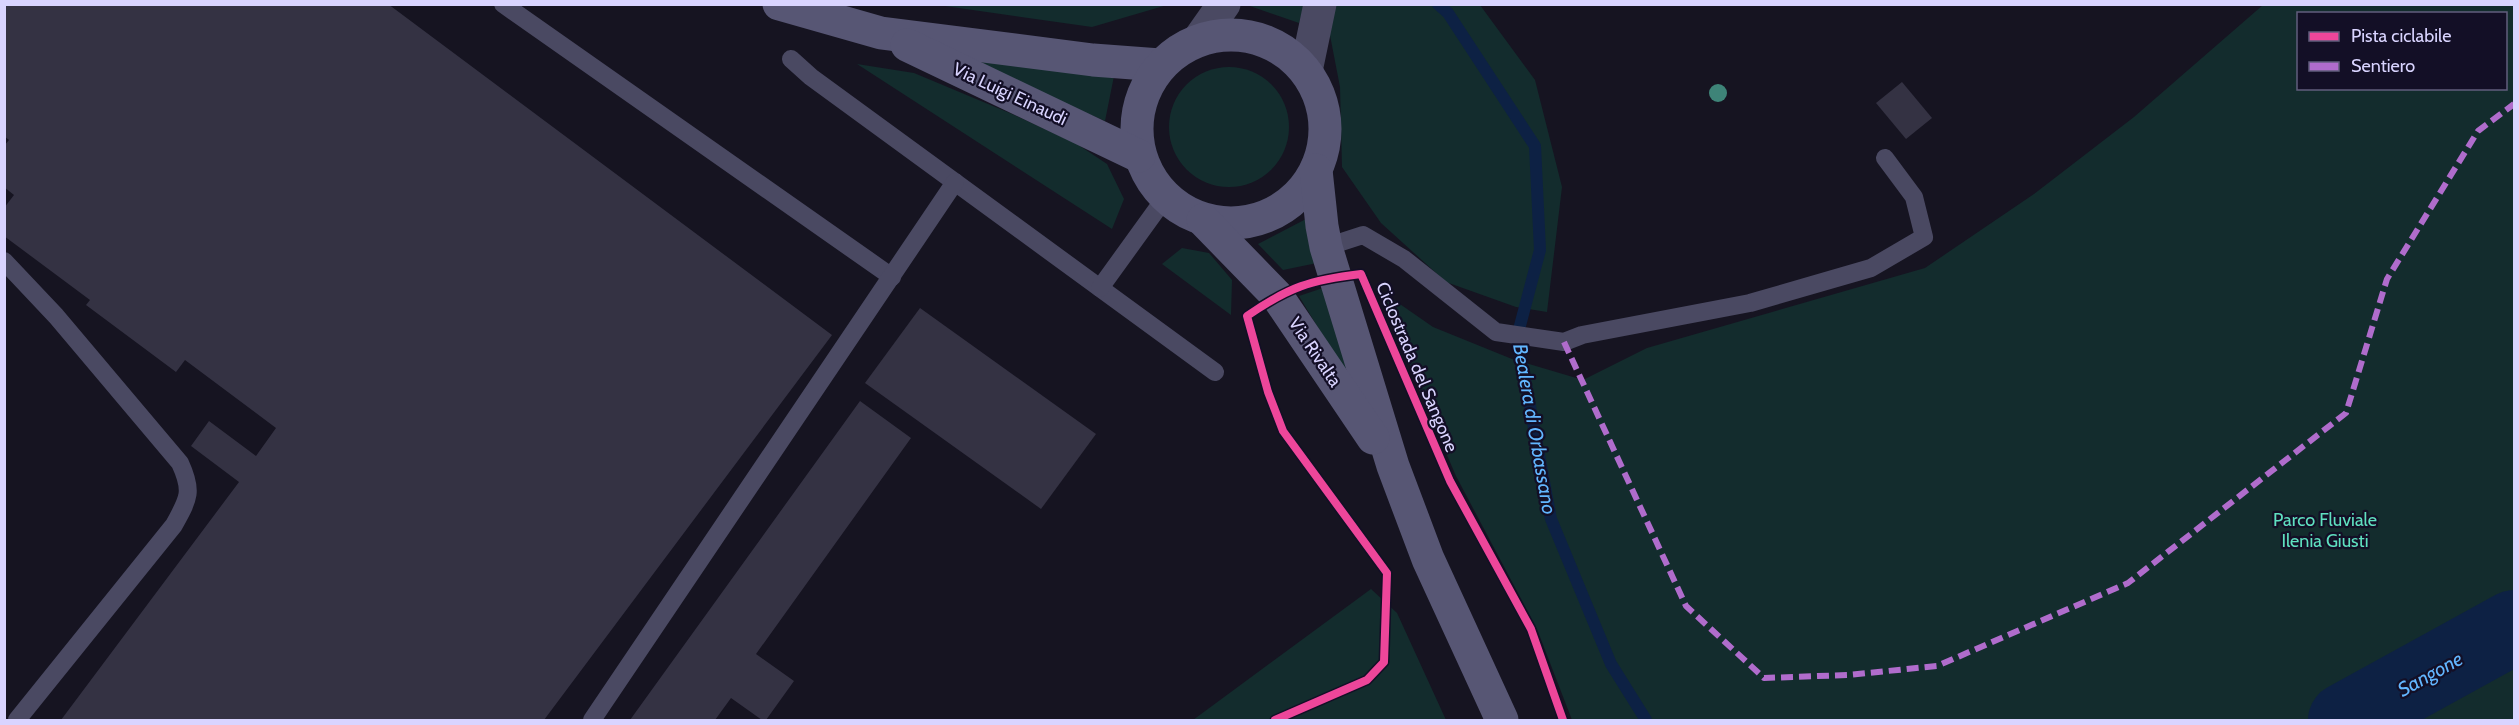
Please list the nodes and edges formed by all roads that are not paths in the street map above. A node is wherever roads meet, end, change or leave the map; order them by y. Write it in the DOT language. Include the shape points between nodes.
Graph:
graph roads {
  1 [pos="503,4"];
  2 [pos="779,4"];
  3 [pos="1224,4"];
  4 [pos="1320,4"];
  5 [pos="881,33"];
  6 [pos="1200,39"];
  7 [pos="791,59"];
  8 [pos="1160,65"];
  9 [pos="1306,70"];
  10 [pos="1139,156"];
  11 [pos="1885,158"];
  12 [pos="1316,170"];
  13 [pos="956,182"];
  14 [pos="1165,198"];
  15 [pos="1203,220"];
  16 [pos="1326,247"];
  17 [pos="4,261"];
  18 [pos="892,277"];
  19 [pos="1100,288"];
  20 [pos="1215,372"];
  21 [pos="1393,466"];
  22 [pos="17,720"];
  23 [pos="592,720"];
  24 [pos="1502,720"];
  1 -- 18 [label="lane"];
  2 -- 5 [label="main road, Via Luigi Einaudi"];
  3 -- 6 [label="street"];
  4 -- 9 [label="street"];
  5 -- 8 [label="main road, Via Luigi Einaudi"];
  5 -- 10 [label="main road, Via Luigi Einaudi"];
  6 -- 8 [label="main road, Via Rivalta" via="1179,49"];
  6 -- 9 [label="main road, Via Rivalta" via="1239,34 1277,45"];
  7 -- 13 [label="lane"];
  8 -- 10 [label="main road, Via Rivalta" via="1137,108"];
  9 -- 12 [label="main road, Via Rivalta" via="1322,102 1326,137"];
  10 -- 14 [label="main road, Via Rivalta" via="1149,178"];
  11 -- 16 [label="lane" via="1914,196 1924,237 1871,268 1750,303 1582,335 1564,342 1496,332 1404,259 1363,235"];
  12 -- 15 [label="main road, Via Rivalta" via="1296,197 1269,216 1236,224"];
  12 -- 16 [label="main road, Via Rivalta"];
  13 -- 18 [label="lane"];
  13 -- 19 [label="lane"];
  14 -- 15 [label="main road, Via Rivalta"];
  14 -- 19 [label="lane"];
  15 -- 21 [label="main road, Via Rivalta" via="1277,296"];
  16 -- 21 [label="main road, Via Rivalta"];
  17 -- 22 [label="lane" via="56,316 180,463 189,483 186,503 174,525"];
  18 -- 23 [label="lane"];
  19 -- 20 [label="lane"];
  21 -- 24 [label="main road, Via Rivalta" via="1428,559"];
}
